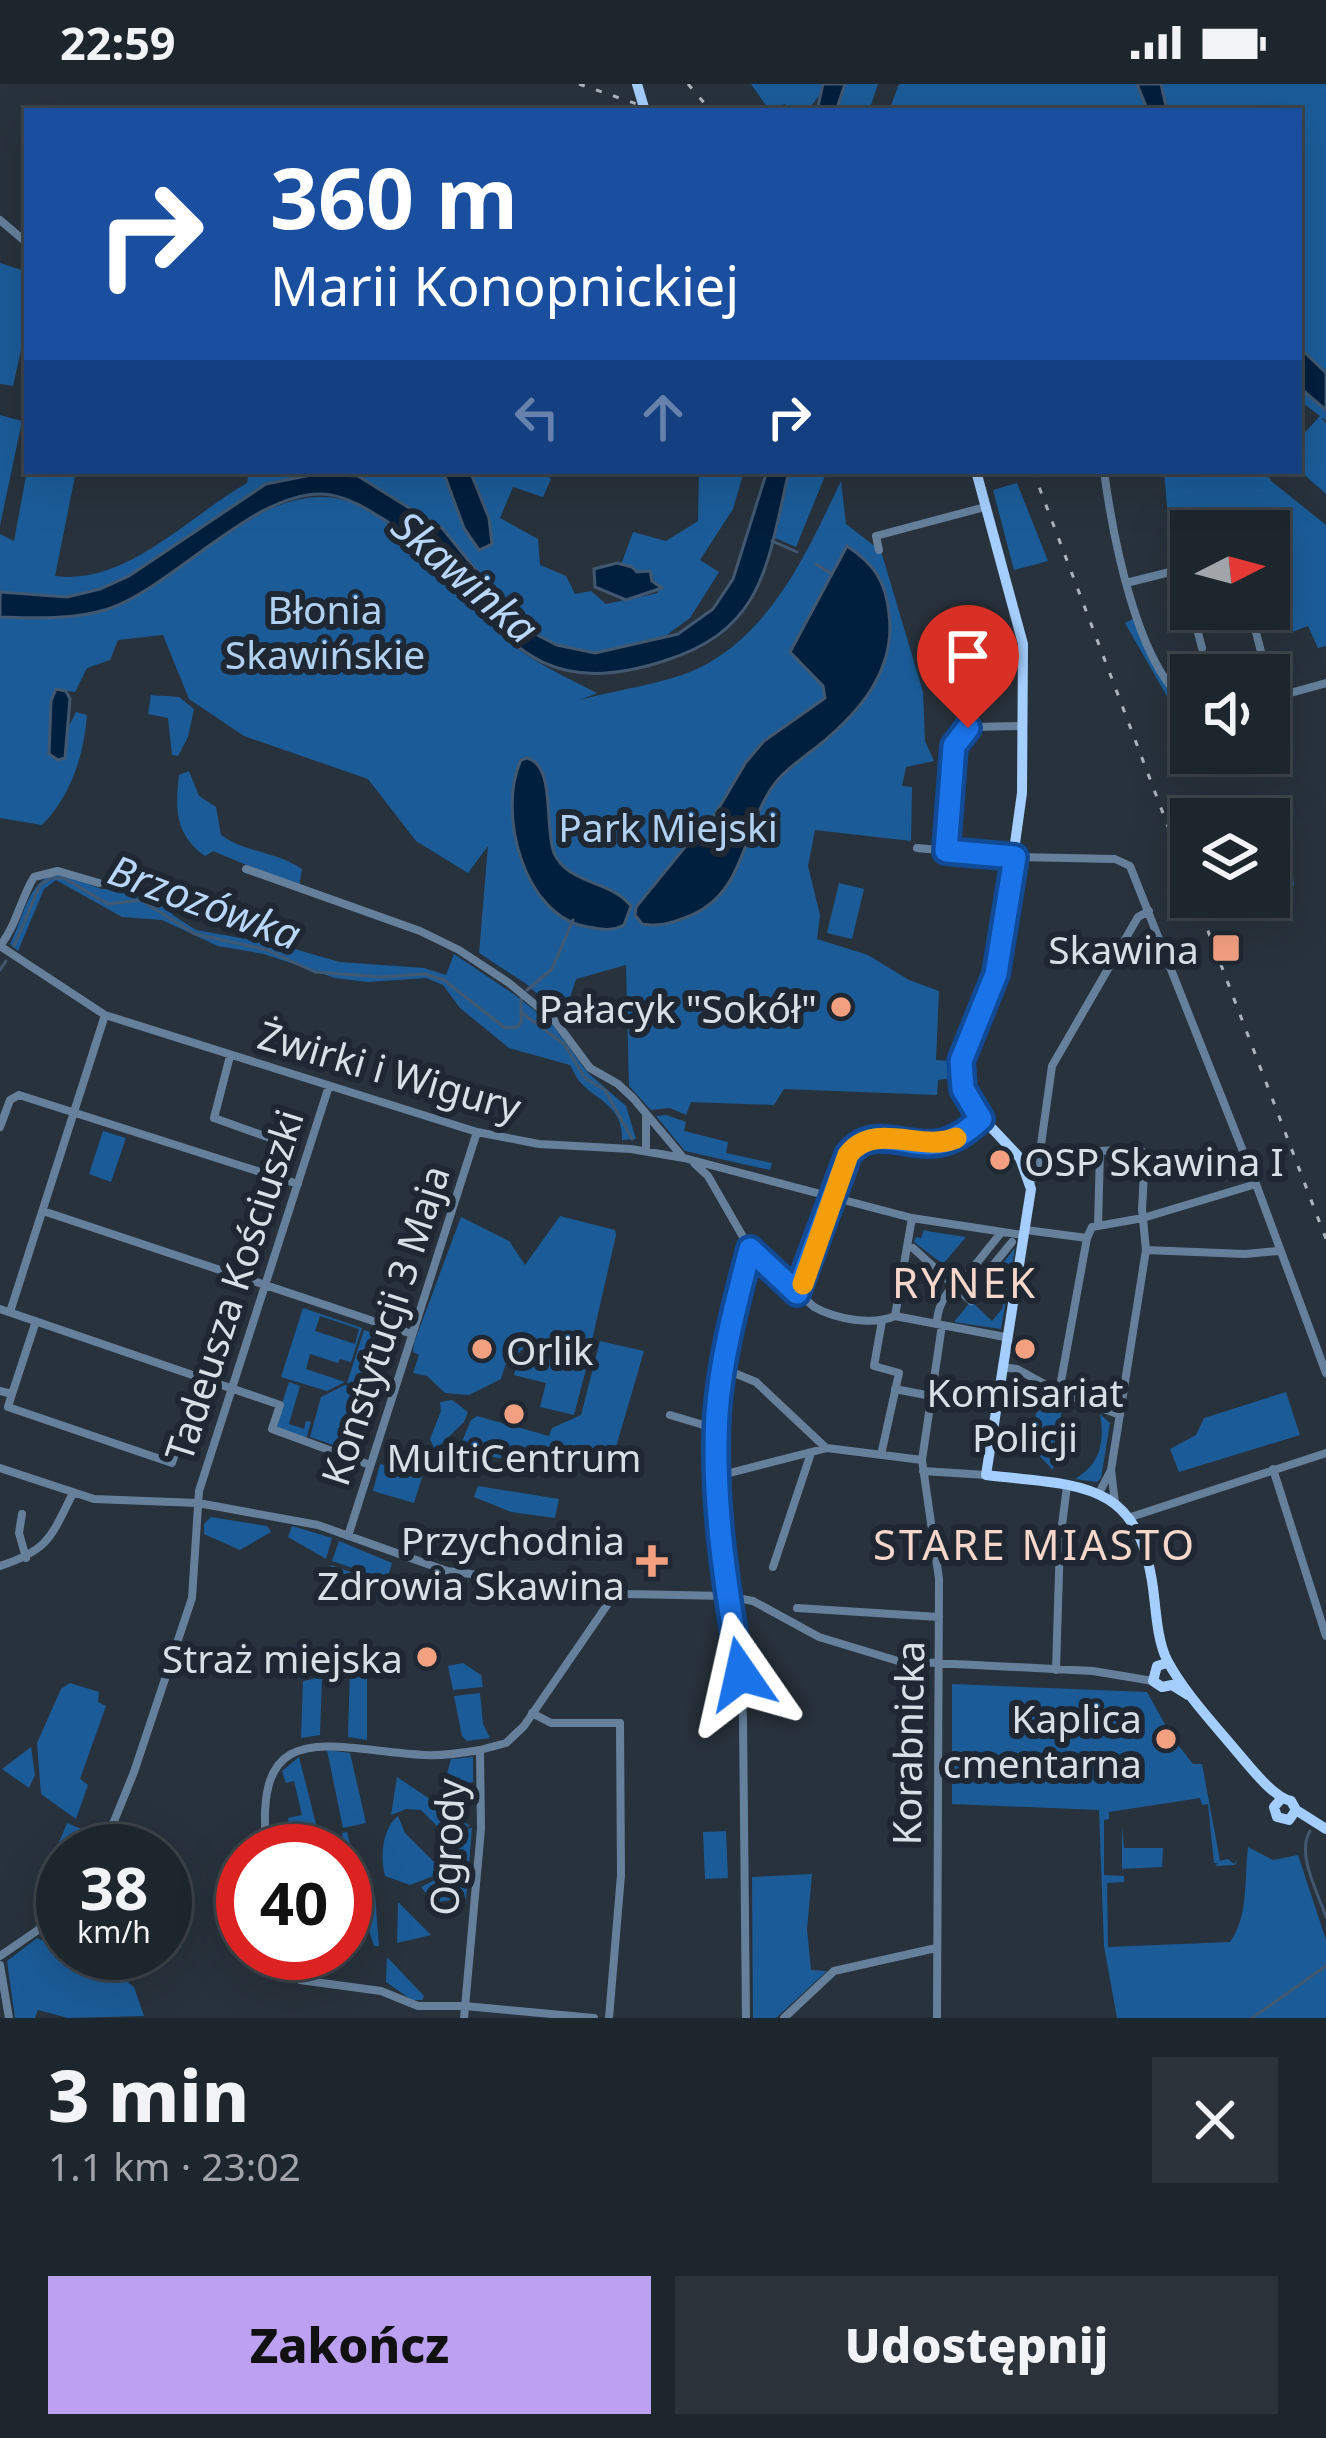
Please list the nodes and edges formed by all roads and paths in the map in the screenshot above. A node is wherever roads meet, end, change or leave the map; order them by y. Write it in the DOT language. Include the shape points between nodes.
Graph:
graph roads {
  1 [pos="0,220"];
  2 [pos="24,240"];
  3 [pos="977,474"];
  4 [pos="1104,474"];
  5 [pos="985,507"];
  6 [pos="879,550"];
  7 [pos="1170,572"];
  8 [pos="1126,583"];
  9 [pos="1198,630"];
  10 [pos="1202,648"];
  11 [pos="1326,683"];
  12 [pos="1170,687"];
  13 [pos="1290,693"];
  14 [pos="1024,726"];
  15 [pos="917,848"];
  16 [pos="946,851"];
  17 [pos="1015,857"];
  18 [pos="246,869"];
  19 [pos="99,883"];
  20 [pos="1149,911"];
  21 [pos="0,946"];
  22 [pos="105,1015"];
  23 [pos="230,1059"];
  24 [pos="328,1086"];
  25 [pos="74,1112"];
  26 [pos="646,1117"];
  27 [pos="981,1119"];
  28 [pos="0,1126"];
  29 [pos="477,1132"];
  30 [pos="646,1151"];
  31 [pos="1039,1152"];
  32 [pos="684,1158"];
  33 [pos="1020,1158"];
  34 [pos="720,1166"];
  35 [pos="268,1174"];
  36 [pos="708,1176"];
  37 [pos="1030,1183"];
  38 [pos="298,1184"];
  39 [pos="1256,1184"];
  40 [pos="833,1197"];
  41 [pos="43,1210"];
  42 [pos="912,1218"];
  43 [pos="1143,1218"];
  44 [pos="1098,1226"];
  45 [pos="1025,1233"];
  46 [pos="1000,1234"];
  47 [pos="1088,1238"];
  48 [pos="1012,1242"];
  49 [pos="913,1248"];
  50 [pos="750,1249"];
  51 [pos="1146,1250"];
  52 [pos="1278,1251"];
  53 [pos="954,1285"];
  54 [pos="266,1286"];
  55 [pos="800,1289"];
  56 [pos="5,1310"];
  57 [pos="895,1316"];
  58 [pos="36,1321"];
  59 [pos="882,1322"];
  60 [pos="939,1322"];
  61 [pos="412,1334"];
  62 [pos="1005,1337"];
  63 [pos="1000,1367"];
  64 [pos="722,1368"];
  65 [pos="1326,1373"];
  66 [pos="200,1376"];
  67 [pos="233,1388"];
  68 [pos="895,1389"];
  69 [pos="0,1391"];
  70 [pos="1059,1392"];
  71 [pos="12,1394"];
  72 [pos="931,1396"];
  73 [pos="670,1415"];
  74 [pos="1120,1415"];
  75 [pos="717,1429"];
  76 [pos="826,1448"];
  77 [pos="811,1452"];
  78 [pos="1326,1453"];
  79 [pos="880,1455"];
  80 [pos="370,1465"];
  81 [pos="922,1465"];
  82 [pos="0,1468"];
  83 [pos="1273,1469"];
  84 [pos="1111,1471"];
  85 [pos="986,1475"];
  86 [pos="718,1477"];
  87 [pos="1067,1486"];
  88 [pos="73,1493"];
  89 [pos="1100,1493"];
  90 [pos="198,1503"];
  91 [pos="1115,1503"];
  92 [pos="22,1514"];
  93 [pos="1131,1517"];
  94 [pos="348,1536"];
  95 [pos="26,1558"];
  96 [pos="0,1566"];
  97 [pos="773,1567"];
  98 [pos="616,1592"];
  99 [pos="726,1596"];
  100 [pos="797,1608"];
  101 [pos="939,1617"];
  102 [pos="1326,1636"];
  103 [pos="937,1666"];
  104 [pos="1056,1670"];
  105 [pos="1158,1670"];
  106 [pos="1175,1681"];
  107 [pos="532,1714"];
  108 [pos="480,1750"];
  109 [pos="1278,1801"];
  110 [pos="1294,1813"];
  111 [pos="113,1824"];
  112 [pos="266,1824"];
  113 [pos="1322,1826"];
  114 [pos="36,1931"];
  115 [pos="936,1948"];
  116 [pos="0,1955"];
  117 [pos="0,1965"];
  118 [pos="300,1980"];
  119 [pos="465,2006"];
  120 [pos="9,2018"];
  121 [pos="464,2018"];
  122 [pos="594,2018"];
  123 [pos="609,2018"];
  124 [pos="746,2018"];
  125 [pos="784,2018"];
  126 [pos="937,2018"];
  1 -- 2 [label="street"];
  3 -- 5 [label="main road"];
  4 -- 8 [label="street"];
  5 -- 6 [label="street" via="876,536"];
  5 -- 14 [label="main road" via="1023,644"];
  7 -- 8 [label="street"];
  8 -- 12 [label="street"];
  9 -- 10 [label="street"];
  11 -- 13 [label="street"];
  14 -- 16 [label="street" via="973,727 958,736"];
  14 -- 17 [label="main road"];
  15 -- 16 [label="street"];
  16 -- 17 [label="street"];
  17 -- 20 [label="street" via="1124,861"];
  17 -- 27 [label="main road" via="996,974 961,1061 963,1089"];
  18 -- 26 [label="street" via="459,950 555,1021 590,1068 618,1084"];
  19 -- 21 [label="street" via="58,872 34,877"];
  20 -- 31 [label="street" via="1138,917 1055,1060"];
  20 -- 39 [label="street"];
  21 -- 22 [label="street, Żwirki i Wigury"];
  22 -- 23 [label="street, Żwirki i Wigury"];
  22 -- 25 [label="street"];
  23 -- 24 [label="street, Żwirki i Wigury"];
  23 -- 35 [label="street" via="214,1118 276,1140"];
  24 -- 29 [label="street, Żwirki i Wigury"];
  24 -- 38 [label="street, Tadeusza Kościuszki"];
  25 -- 28 [label="street" via="19,1095"];
  25 -- 35 [label="street"];
  25 -- 41 [label="street"];
  26 -- 30 [label="street"];
  26 -- 32 [label="street"];
  27 -- 33 [label="main road"];
  27 -- 40 [label="street" via="944,1143 861,1141"];
  29 -- 30 [label="street, Żwirki i Wigury"];
  29 -- 61 [label="street, Konstytucji 3 Maja"];
  30 -- 32 [label="street, Żwirki i Wigury"];
  31 -- 33 [label="street"];
  31 -- 37 [label="street"];
  32 -- 34 [label="street, Żwirki i Wigury"];
  32 -- 36 [label="street"];
  33 -- 37 [label="main road"];
  34 -- 36 [label="street"];
  34 -- 40 [label="street, Żwirki i Wigury"];
  35 -- 38 [label="street"];
  36 -- 50 [label="street"];
  37 -- 45 [label="main road"];
  38 -- 54 [label="street, Tadeusza Kościuszki"];
  39 -- 43 [label="street"];
  39 -- 52 [label="street"];
  40 -- 42 [label="street, Żwirki i Wigury"];
  40 -- 55 [label="street"];
  41 -- 54 [label="street"];
  41 -- 56 [label="street"];
  42 -- 45 [label="street"];
  42 -- 57 [label="street"];
  43 -- 44 [label="street"];
  43 -- 44 [label="street" via="1143,1151 1103,1150"];
  43 -- 51 [label="street"];
  44 -- 47 [label="street"];
  45 -- 47 [label="street"];
  45 -- 62 [label="main road"];
  46 -- 53 [label="street"];
  47 -- 70 [label="street"];
  48 -- 53 [label="street" via="969,1299"];
  49 -- 53 [label="street"];
  50 -- 55 [label="street"];
  50 -- 64 [label="street"];
  51 -- 52 [label="street"];
  51 -- 74 [label="street"];
  52 -- 65 [label="street"];
  53 -- 60 [label="street" via="939,1306"];
  54 -- 61 [label="street"];
  54 -- 67 [label="street, Tadeusza Kościuszki"];
  55 -- 59 [label="street" via="825,1312"];
  56 -- 58 [label="street"];
  57 -- 59 [label="street"];
  57 -- 60 [label="street"];
  58 -- 66 [label="street"];
  58 -- 71 [label="street"];
  59 -- 68 [label="street" via="874,1366 899,1373"];
  60 -- 62 [label="street"];
  60 -- 72 [label="street, Korabnicka"];
  61 -- 80 [label="street, Konstytucji 3 Maja"];
  62 -- 63 [label="main road"];
  63 -- 70 [label="street"];
  63 -- 85 [label="main road"];
  64 -- 75 [label="street"];
  64 -- 76 [label="street" via="756,1382"];
  66 -- 67 [label="street"];
  66 -- 71 [label="street" via="172,1463 8,1408"];
  67 -- 80 [label="street" via="280,1406 272,1429"];
  67 -- 90 [label="street, Tadeusza Kościuszki"];
  68 -- 72 [label="street"];
  68 -- 79 [label="street"];
  69 -- 71 [label="street"];
  70 -- 74 [label="street"];
  72 -- 81 [label="street, Korabnicka"];
  73 -- 75 [label="street"];
  74 -- 84 [label="street"];
  75 -- 86 [label="street"];
  76 -- 77 [label="street"];
  76 -- 79 [label="street"];
  77 -- 86 [label="street"];
  77 -- 97 [label="street"];
  78 -- 83 [label="street"];
  79 -- 81 [label="street"];
  80 -- 94 [label="street, Konstytucji 3 Maja"];
  81 -- 85 [label="street"];
  81 -- 101 [label="street, Korabnicka"];
  82 -- 88 [label="street"];
  83 -- 93 [label="street"];
  83 -- 102 [label="street"];
  84 -- 89 [label="street"];
  84 -- 91 [label="street"];
  85 -- 87 [label="main road"];
  86 -- 99 [label="street"];
  87 -- 89 [label="main road"];
  87 -- 104 [label="street"];
  88 -- 90 [label="street"];
  88 -- 95 [label="street" via="48,1542"];
  89 -- 91 [label="main road"];
  90 -- 94 [label="street"];
  90 -- 111 [label="street, Tadeusza Kościuszki" via="192,1598"];
  91 -- 93 [label="main road"];
  92 -- 95 [label="street"];
  93 -- 105 [label="main road" via="1148,1553"];
  94 -- 98 [label="street" via="442,1570"];
  95 -- 96 [label="street"];
  98 -- 99 [label="street"];
  98 -- 107 [label="street, Ogrody"];
  99 -- 103 [label="street" via="771,1607 861,1652"];
  99 -- 124 [label="street" via="741,1674"];
  100 -- 101 [label="street"];
  101 -- 103 [label="street, Korabnicka"];
  103 -- 104 [label="street"];
  103 -- 115 [label="street, Korabnicka"];
  104 -- 105 [label="street"];
  105 -- 106 [label="main road" via="1176,1670"];
  105 -- 106 [label="main road" via="1162,1688"];
  106 -- 109 [label="main road"];
  107 -- 108 [label="street, Ogrody" via="506,1742"];
  107 -- 123 [label="street" via="550,1723 620,1723 621,1875"];
  108 -- 112 [label="street" via="298,1750 277,1767 264,1794"];
  108 -- 119 [label="street, Ogrody" via="482,1829"];
  109 -- 110 [label="main road" via="1291,1801"];
  109 -- 110 [label="main road" via="1276,1817"];
  110 -- 113 [label="main road"];
  114 -- 116 [label="street"];
  115 -- 125 [label="street" via="834,1972"];
  115 -- 126 [label="street, Korabnicka"];
  117 -- 120 [label="street"];
  118 -- 119 [label="street" via="381,1991 418,2006"];
  119 -- 121 [label="street, Ogrody"];
  119 -- 122 [label="street"];
}
